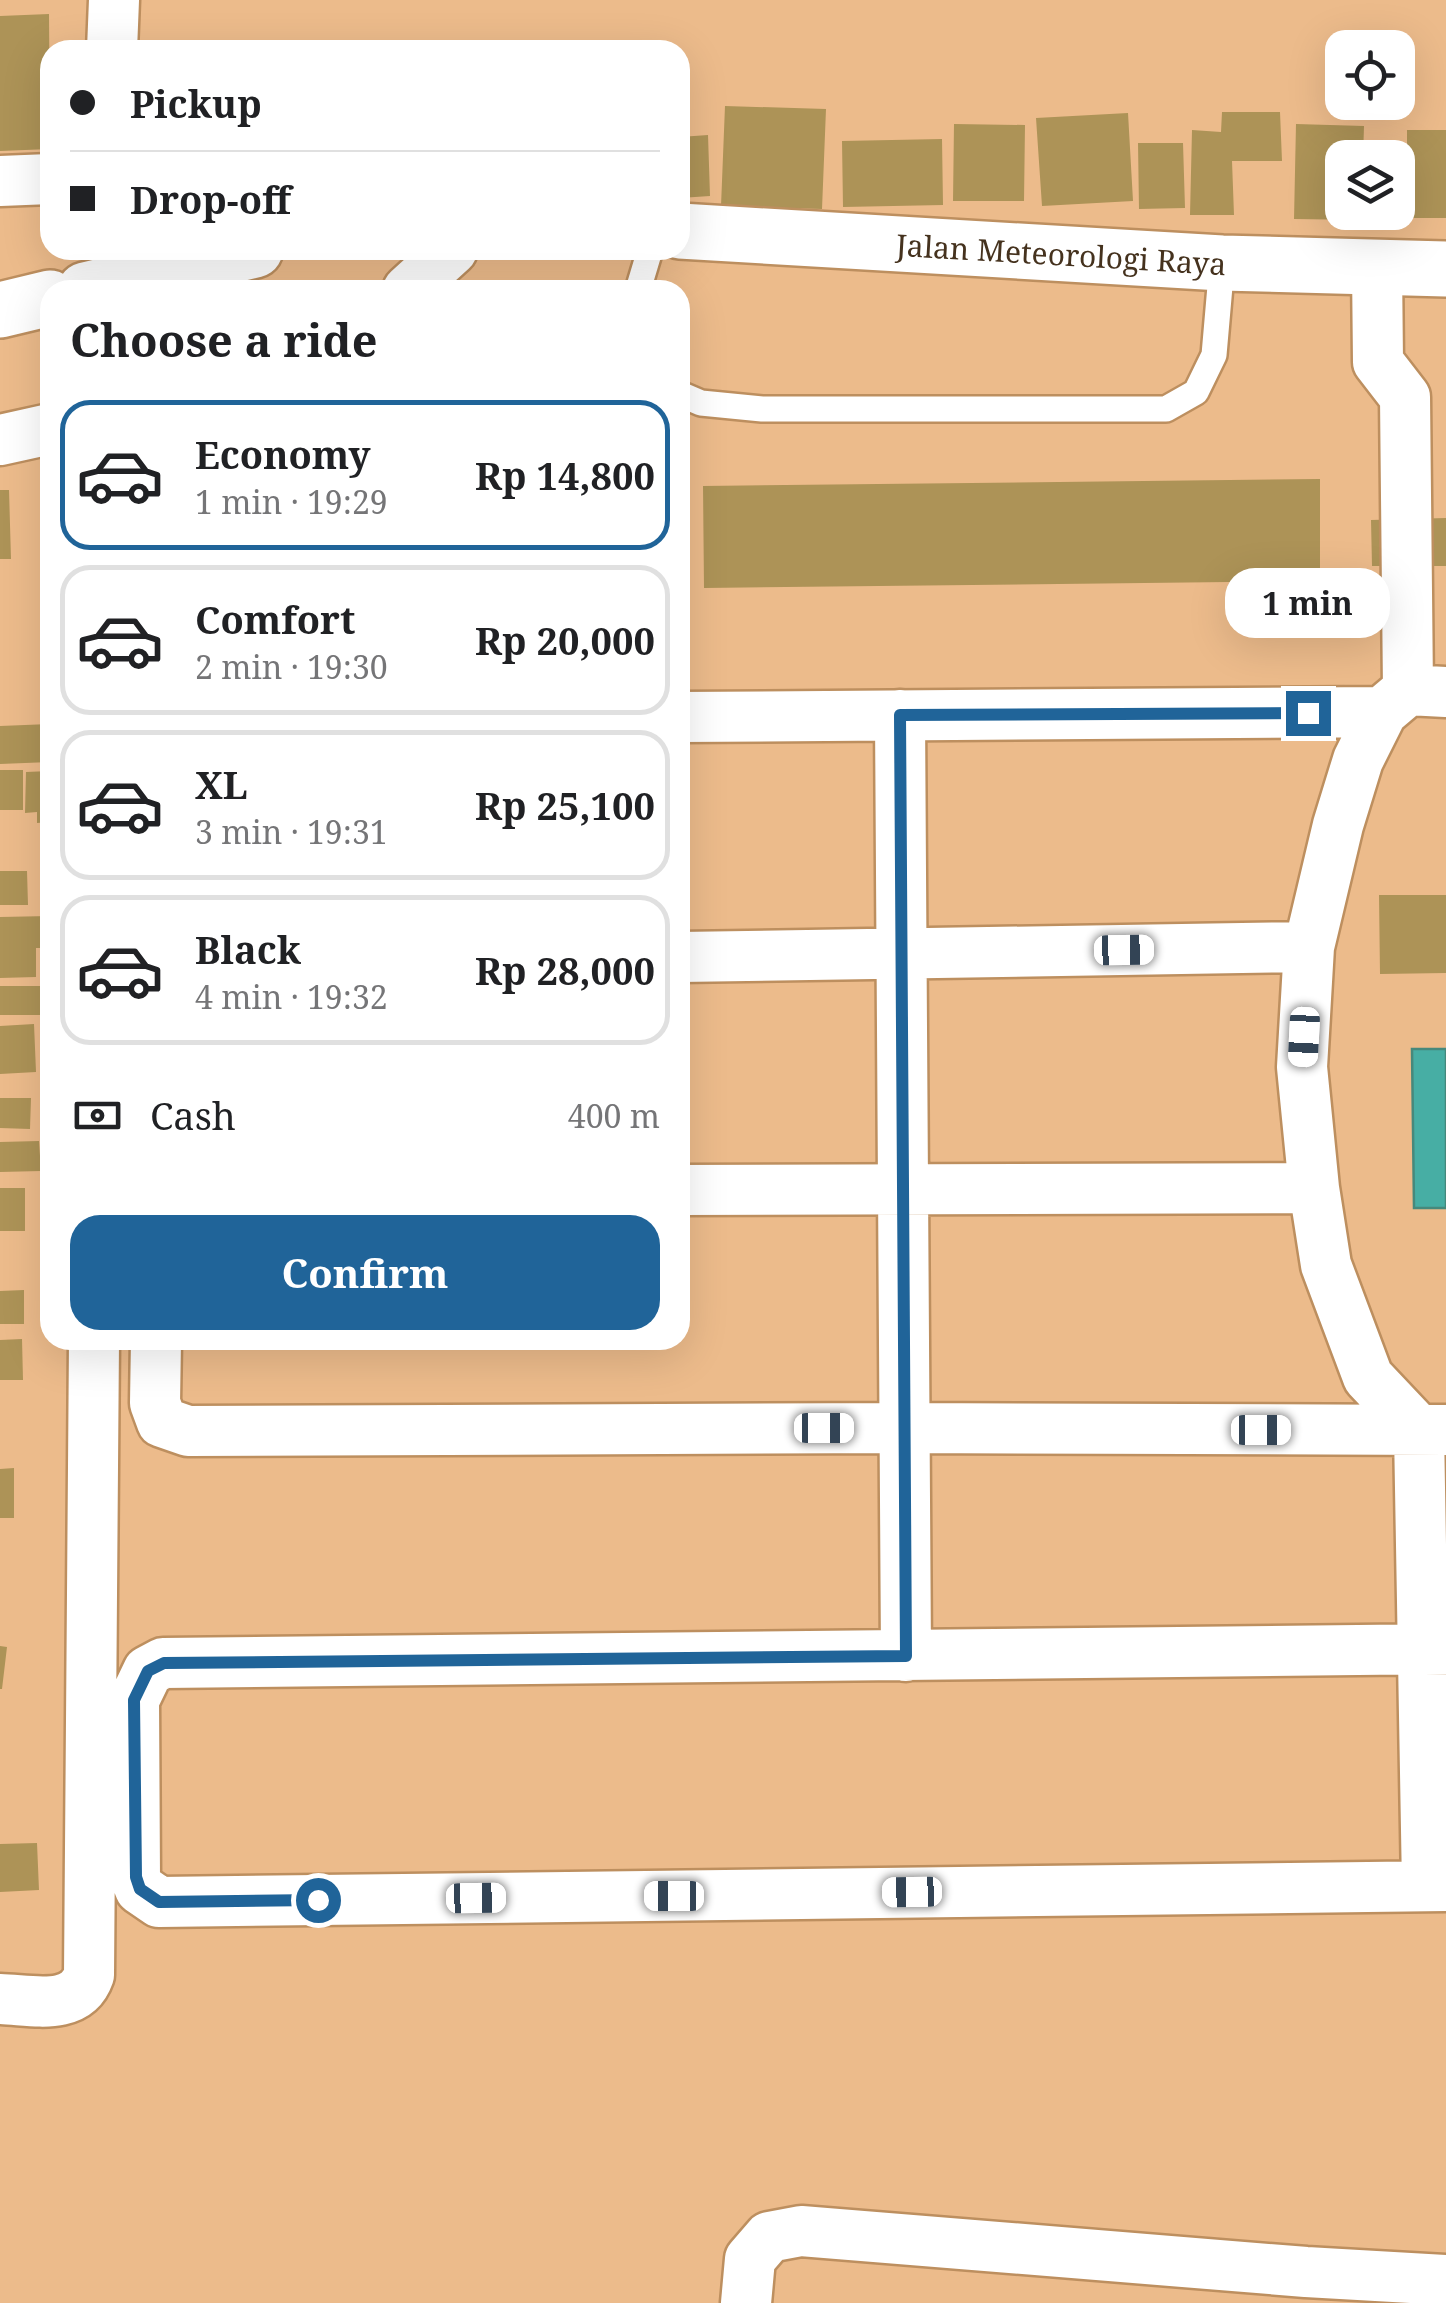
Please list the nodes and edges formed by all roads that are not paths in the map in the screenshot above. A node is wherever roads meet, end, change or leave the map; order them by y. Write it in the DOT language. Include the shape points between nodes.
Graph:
graph roads {
  1 [pos="114,0"];
  2 [pos="112,40"];
  3 [pos="40,180"];
  4 [pos="0,181"];
  5 [pos="690,232"];
  6 [pos="212,260"];
  7 [pos="441,260"];
  8 [pos="1222,262"];
  9 [pos="1377,267"];
  10 [pos="1446,269"];
  11 [pos="128,280"];
  12 [pos="419,280"];
  13 [pos="40,300"];
  14 [pos="0,310"];
  15 [pos="1426,397"];
  16 [pos="690,398"];
  17 [pos="40,431"];
  18 [pos="0,440"];
  19 [pos="1412,698"];
  20 [pos="900,715"];
  21 [pos="690,717"];
  22 [pos="1309,947"];
  23 [pos="902,954"];
  24 [pos="690,957"];
  25 [pos="902,1188"];
  26 [pos="1314,1188"];
  27 [pos="690,1190"];
  28 [pos="94,1350"];
  29 [pos="156,1350"];
  30 [pos="904,1428"];
  31 [pos="1433,1430"];
  32 [pos="1435,1649"];
  33 [pos="906,1656"];
  34 [pos="1436,1886"];
  35 [pos="0,1999"];
  36 [pos="1446,2280"];
  37 [pos="1306,2288"];
  38 [pos="746,2303"];
  1 -- 2 [label="street"];
  3 -- 4 [label="street"];
  5 -- 8 [label="main road, Jalan Meteorologi Raya"];
  6 -- 11 [label="main road"];
  7 -- 12 [label="street"];
  8 -- 9 [label="main road, Jalan Meteorologi Raya"];
  8 -- 16 [label="lane" via="1214,355 1196,392 1166,409 762,410"];
  9 -- 10 [label="main road, Jalan Meteorologi Raya"];
  9 -- 15 [label="street" via="1378,362"];
  13 -- 14 [label="main road"];
  15 -- 19 [label="street"];
  17 -- 18 [label="street"];
  19 -- 20 [label="street"];
  19 -- 22 [label="street" via="1358,760"];
  20 -- 21 [label="street"];
  20 -- 23 [label="street"];
  22 -- 23 [label="street"];
  22 -- 26 [label="street" via="1302,1067"];
  23 -- 24 [label="street"];
  23 -- 25 [label="street"];
  25 -- 26 [label="street"];
  25 -- 27 [label="street"];
  25 -- 30 [label="street"];
  26 -- 31 [label="street" via="1326,1265 1368,1377"];
  28 -- 35 [label="street" via="89,1975 80,1994 66,2000"];
  29 -- 30 [label="street" via="155,1403 162,1422 188,1431"];
  30 -- 31 [label="street"];
  30 -- 33 [label="street"];
  31 -- 32 [label="street"];
  32 -- 33 [label="street"];
  32 -- 34 [label="street"];
  33 -- 34 [label="street" via="164,1663 148,1671 134,1700 136,1877 140,1889 159,1902"];
  36 -- 37 [label="street"];
  37 -- 38 [label="street" via="800,2231 769,2238 750,2259"];
}
